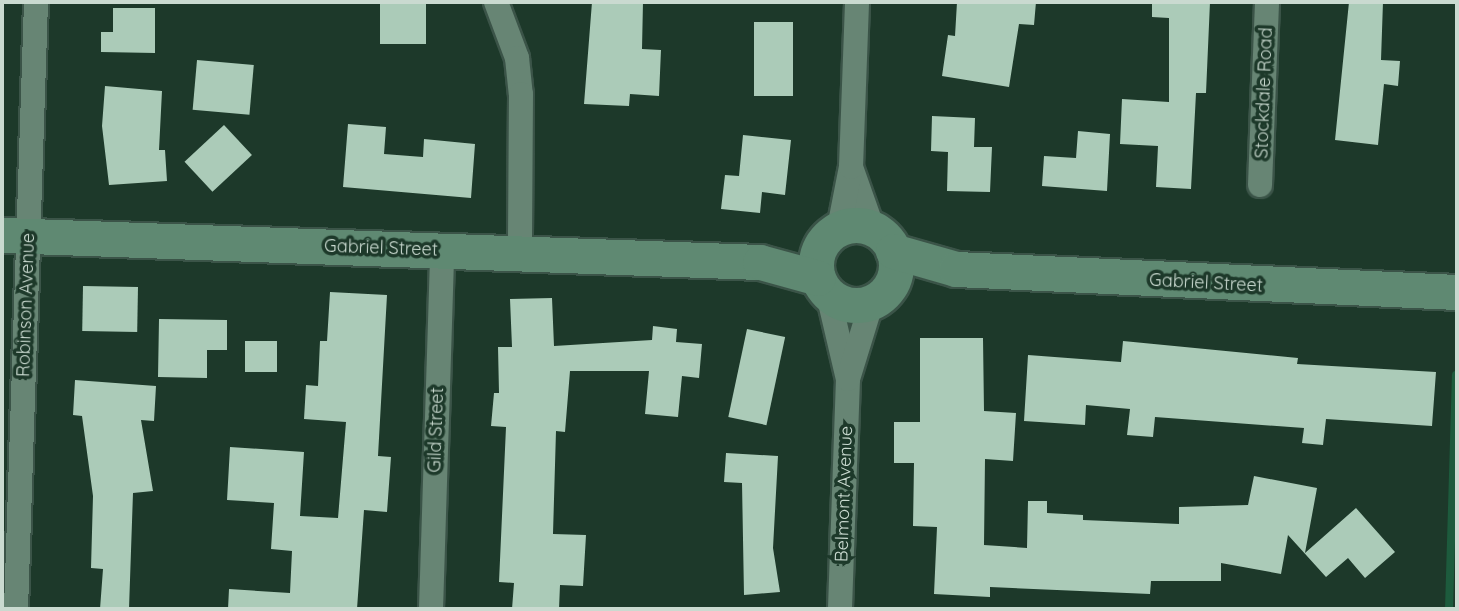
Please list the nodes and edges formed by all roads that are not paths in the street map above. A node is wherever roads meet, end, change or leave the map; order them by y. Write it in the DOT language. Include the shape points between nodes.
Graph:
graph roads {
  1 [pos="36,2"];
  2 [pos="496,2"];
  3 [pos="857,2"];
  4 [pos="1267,2"];
  5 [pos="851,167"];
  6 [pos="1260,185"];
  7 [pos="15,235"];
  8 [pos="442,250"];
  9 [pos="520,250"];
  10 [pos="826,262"];
  11 [pos="882,266"];
  12 [pos="1457,292"];
  13 [pos="848,379"];
  14 [pos="16,609"];
  15 [pos="432,609"];
  16 [pos="840,609"];
  1 -- 7 [label="street, Robinson Avenue"];
  2 -- 9 [label="street" via="517,58 521,94"];
  3 -- 5 [label="street, Belmont Avenue"];
  4 -- 6 [label="street, Stockdale Road"];
  5 -- 10 [label="street, Belmont Avenue"];
  5 -- 11 [label="street, Belmont Avenue"];
  7 -- 8 [label="street, Gabriel Street"];
  7 -- 14 [label="street, Robinson Avenue"];
  8 -- 9 [label="street, Gabriel Street"];
  8 -- 15 [label="street, Gild Street"];
  9 -- 10 [label="street, Gabriel Street"];
  10 -- 11 [label="street"];
  10 -- 11 [label="street" via="849,304"];
  10 -- 13 [label="street, Belmont Avenue"];
  11 -- 12 [label="street, Gabriel Street"];
  11 -- 13 [label="street, Belmont Avenue"];
  13 -- 16 [label="street, Belmont Avenue"];
}
